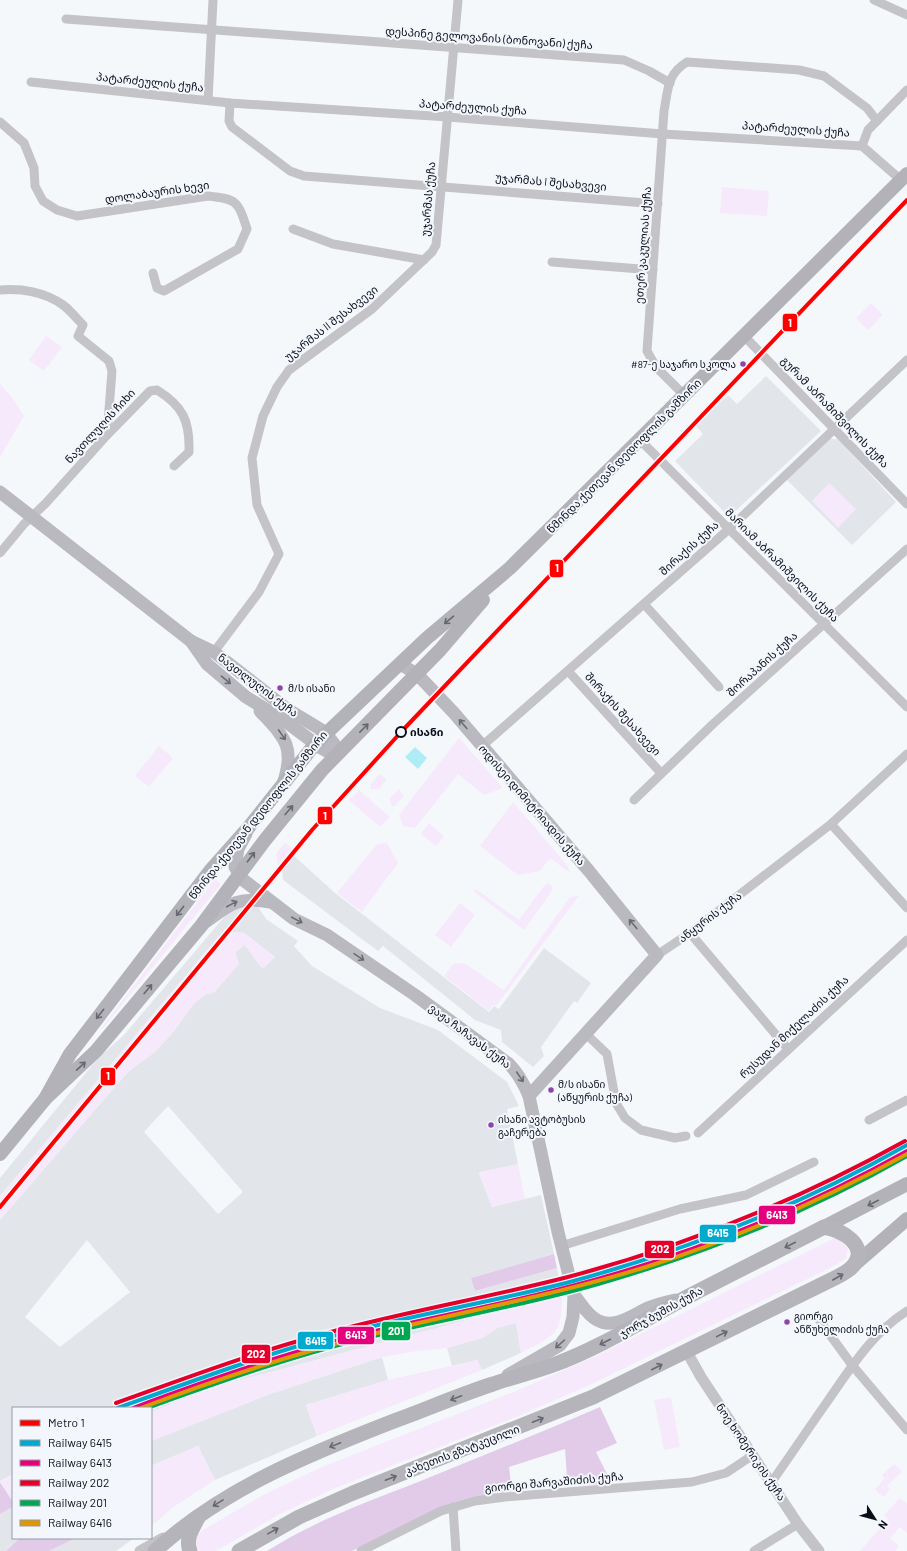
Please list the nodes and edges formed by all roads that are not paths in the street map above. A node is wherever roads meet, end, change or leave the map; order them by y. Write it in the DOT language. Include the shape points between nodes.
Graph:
graph roads {
  1 [pos="213,0"];
  2 [pos="458,0"];
  3 [pos="874,0"];
  4 [pos="907,15"];
  5 [pos="66,19"];
  6 [pos="212,30"];
  7 [pos="453,48"];
  8 [pos="31,82"];
  9 [pos="670,83"];
  10 [pos="907,90"];
  11 [pos="208,100"];
  12 [pos="230,103"];
  13 [pos="448,117"];
  14 [pos="877,120"];
  15 [pos="0,122"];
  16 [pos="663,134"];
  17 [pos="862,146"];
  18 [pos="904,177"];
  19 [pos="442,185"];
  20 [pos="658,204"];
  21 [pos="293,229"];
  22 [pos="424,260"];
  23 [pos="552,262"];
  24 [pos="653,270"];
  25 [pos="153,273"];
  26 [pos="0,290"];
  27 [pos="745,337"];
  28 [pos="907,360"];
  29 [pos="685,396"];
  30 [pos="835,430"];
  31 [pos="107,434"];
  32 [pos="640,440"];
  33 [pos="174,466"];
  34 [pos="0,492"];
  35 [pos="907,504"];
  36 [pos="31,516"];
  37 [pos="729,528"];
  38 [pos="907,549"];
  39 [pos="0,553"];
  40 [pos="510,568"];
  41 [pos="644,604"];
  42 [pos="824,624"];
  43 [pos="191,641"];
  44 [pos="214,652"];
  45 [pos="400,664"];
  46 [pos="568,671"];
  47 [pos="417,674"];
  48 [pos="719,687"];
  49 [pos="246,696"];
  50 [pos="907,707"];
  51 [pos="325,732"];
  52 [pos="315,744"];
  53 [pos="482,746"];
  54 [pos="907,754"];
  55 [pos="336,756"];
  56 [pos="661,773"];
  57 [pos="283,784"];
  58 [pos="634,800"];
  59 [pos="831,824"];
  60 [pos="249,827"];
  61 [pos="238,875"];
  62 [pos="270,902"];
  63 [pos="907,908"];
  64 [pos="200,926"];
  65 [pos="690,933"];
  66 [pos="907,940"];
  67 [pos="657,955"];
  68 [pos="585,1034"];
  69 [pos="788,1049"];
  70 [pos="529,1096"];
  71 [pos="45,1098"];
  72 [pos="907,1100"];
  73 [pos="869,1120"];
  74 [pos="698,1133"];
  75 [pos="686,1136"];
  76 [pos="0,1154"];
  77 [pos="814,1162"];
  78 [pos="907,1184"];
  79 [pos="907,1219"];
  80 [pos="824,1227"];
  81 [pos="561,1246"];
  82 [pos="854,1265"];
  83 [pos="574,1295"];
  84 [pos="689,1296"];
  85 [pos="907,1311"];
  86 [pos="817,1317"];
  87 [pos="687,1352"];
  88 [pos="852,1365"];
  89 [pos="492,1384"];
  90 [pos="907,1430"];
  91 [pos="753,1455"];
  92 [pos="771,1483"];
  93 [pos="453,1507"];
  94 [pos="201,1514"];
  95 [pos="798,1524"];
  96 [pos="176,1532"];
  97 [pos="140,1551"];
  98 [pos="155,1551"];
  99 [pos="190,1551"];
  100 [pos="239,1551"];
  101 [pos="361,1551"];
  102 [pos="456,1551"];
  103 [pos="754,1551"];
  104 [pos="819,1551"];
  1 -- 6 [label="street"];
  2 -- 7 [label="street, უჯარმას ქუჩა"];
  3 -- 4 [label="street"];
  5 -- 6 [label="street, დესპინე გელოვანის (ბონოვანი) ქუჩა"];
  6 -- 7 [label="street, დესპინე გელოვანის (ბონოვანი) ქუჩა"];
  6 -- 11 [label="street"];
  7 -- 9 [label="street, დესპინე გელოვანის (ბონოვანი) ქუჩა" via="624,60"];
  7 -- 13 [label="street, უჯარმას ქუჩა"];
  8 -- 11 [label="street, პატარძეულის ქუჩა"];
  9 -- 14 [label="street" via="673,73 687,62 799,70 824,76 867,108"];
  9 -- 16 [label="street, ეთერ კაკულიას ქუჩა" via="664,110"];
  10 -- 14 [label="street"];
  11 -- 12 [label="street, პატარძეულის ქუჩა"];
  12 -- 13 [label="street, პატარძეულის ქუჩა"];
  12 -- 19 [label="street, უჯარმას I შესახვევი" via="229,121 232,127 290,171 304,176"];
  13 -- 16 [label="street, პატარძეულის ქუჩა"];
  13 -- 19 [label="street, უჯარმას ქუჩა"];
  14 -- 17 [label="street" via="868,130"];
  15 -- 25 [label="street, დოლაბაურის ხევი" via="24,143 34,168 35,186 43,202 57,210 77,216 208,196 228,198 240,207 247,229 238,249 164,291 157,288"];
  16 -- 17 [label="street, პატარძეულის ქუჩა"];
  16 -- 20 [label="street, ეთერ კაკულიას ქუჩა"];
  17 -- 18 [label="street, პატარძეულის ქუჩა"];
  18 -- 27 [label="main road, წმინდა ქეთევან დედოფლის გამზირი"];
  19 -- 20 [label="street, უჯარმას I შესახვევი"];
  19 -- 22 [label="street, უჯარმას ქუჩა" via="436,245"];
  20 -- 24 [label="street, ეთერ კაკულიას ქუჩა"];
  21 -- 22 [label="street" via="333,244"];
  22 -- 44 [label="street, უჯარმას II შესახვევი" via="372,309 289,370 277,387 264,416 252,458 257,505 279,554 259,592"];
  23 -- 24 [label="street"];
  24 -- 29 [label="street, ეთერ კაკულიას ქუჩა" via="648,352 656,367"];
  26 -- 31 [label="street" via="17,289 40,294 64,305 83,325 78,336 109,361 112,371"];
  27 -- 29 [label="main road, წმინდა ქეთევან დედოფლის გამზირი"];
  27 -- 30 [label="street, გურამ აბრამიშვილის ქუჩა"];
  28 -- 30 [label="street, შირაქის ქუჩა"];
  29 -- 32 [label="main road, წმინდა ქეთევან დედოფლის გამზირი"];
  30 -- 35 [label="street, გურამ აბრამიშვილის ქუჩა"];
  30 -- 37 [label="street, შირაქის ქუჩა"];
  31 -- 33 [label="street, ნავთლუღის ჩიხი" via="150,390 157,390 181,411 189,431 189,452"];
  31 -- 36 [label="street, ნავთლუღის ჩიხი" via="46,503"];
  32 -- 37 [label="street, მარიამ აბრამიშვილის ქუჩა"];
  32 -- 40 [label="main road, წმინდა ქეთევან დედოფლის გამზირი"];
  34 -- 36 [label="main road, ნავთლუღის ქუჩა"];
  36 -- 39 [label="street, ნავთლუღის ჩიხი"];
  36 -- 43 [label="main road, ნავთლუღის ქუჩა"];
  37 -- 41 [label="street, შირაქის ქუჩა"];
  37 -- 42 [label="street, მარიამ აბრამიშვილის ქუჩა"];
  38 -- 42 [label="street, შორაპანის ქუჩა"];
  40 -- 45 [label="main road, წმინდა ქეთევან დედოფლის გამზირი, one-way"];
  40 -- 47 [label="main road, წმინდა ქეთევან დედოფლის გამზირი"];
  41 -- 46 [label="street, შირაქის ქუჩა"];
  41 -- 48 [label="street"];
  42 -- 50 [label="street, მარიამ აბრამიშვილის ქუჩა"];
  42 -- 56 [label="street, შორაპანის ქუჩა"];
  43 -- 44 [label="main road, ნავთლუღის ქუჩა"];
  43 -- 49 [label="main road, ნავთლუღის ქუჩა, one-way" via="207,664"];
  44 -- 51 [label="main road, ნავთლუღის ქუჩა" via="287,709"];
  45 -- 47 [label="main road, ოდისეი დიმიტრიადის ქუჩა"];
  45 -- 51 [label="main road, წმინდა ქეთევან დედოფლის გამზირი"];
  46 -- 53 [label="street, შირაქის ქუჩა"];
  46 -- 56 [label="street, შირაქის შესახვევი"];
  53 -- 47 [label="main road, ოდისეი დიმიტრიადის ქუჩა, one-way"];
  55 -- 47 [label="main road, წმინდა ქეთევან დედოფლის გამზირი, one-way"];
  49 -- 52 [label="main road, ნავთლუღის ქუჩა"];
  49 -- 57 [label="main road, one-way" via="285,740 288,761"];
  51 -- 52 [label="main road, წმინდა ქეთევან დედოფლის გამზირი"];
  51 -- 55 [label="main road, ნავთლუღის ქუჩა" via="334,744"];
  52 -- 55 [label="main road, ნავთლუღის ქუჩა"];
  52 -- 57 [label="main road, წმინდა ქეთევან დედოფლის გამზირი"];
  67 -- 53 [label="main road, ოდისეი დიმიტრიადის ქუჩა, one-way"];
  54 -- 59 [label="street, აწყურის ქუჩა"];
  61 -- 55 [label="main road, წმინდა ქეთევან დედოფლის გამზირი, one-way"];
  56 -- 58 [label="street, შორაპანის ქუჩა"];
  57 -- 60 [label="main road, წმინდა ქეთევან დედოფლის გამზირი"];
  59 -- 63 [label="street"];
  59 -- 65 [label="street, აწყურის ქუჩა"];
  60 -- 61 [label="main road" via="237,854"];
  60 -- 71 [label="main road, წმინდა ქეთევან დედოფლის გამზირი, one-way" via="210,871 70,1054"];
  61 -- 62 [label="main road, ვაჟა ჩაჩავას ქუჩა"];
  61 -- 64 [label="main road, წმინდა ქეთევან დედოფლის გამზირი"];
  64 -- 62 [label="main road, ვაჟა ჩაჩავას ქუჩა, one-way" via="240,900"];
  62 -- 70 [label="main road, ვაჟა ჩაჩავას ქუჩა, one-way" via="294,919 333,939 415,994 516,1071"];
  71 -- 64 [label="main road, წმინდა ქეთევან დედოფლის გამზირი, one-way" via="96,1052"];
  65 -- 67 [label="street, აწყურის ქუჩა"];
  65 -- 69 [label="street"];
  66 -- 69 [label="street, რუსუდან მიქელაძის ქუჩა"];
  67 -- 68 [label="main road, აწყურის ქუჩა"];
  68 -- 70 [label="main road, აწყურის ქუჩა"];
  68 -- 75 [label="street" via="607,1054 616,1103 625,1118 641,1130 676,1138"];
  69 -- 74 [label="street, რუსუდან მიქელაძის ქუჩა"];
  70 -- 81 [label="main road, ვაჟა ჩაჩავას ქუჩა"];
  71 -- 76 [label="main road, წმინდა ქეთევან დედოფლის გამზირი"];
  72 -- 73 [label="street"];
  77 -- 81 [label="street" via="746,1195 680,1209"];
  78 -- 80 [label="main road, ჯორჯ ბუშის ქუჩა, one-way"];
  79 -- 82 [label="main road"];
  80 -- 82 [label="highway" via="841,1232 854,1242 857,1255"];
  80 -- 84 [label="highway, ჯორჯ ბუშის ქუჩა, one-way"];
  81 -- 83 [label="main road, ვაჟა ჩაჩავას ქუჩა"];
  87 -- 82 [label="highway, one-way" via="836,1278"];
  83 -- 84 [label="main road, ვაჟა ჩაჩავას ქუჩა" via="590,1316 607,1324 618,1322 656,1305"];
  83 -- 89 [label="main road, ვაჟა ჩაჩავას ქუჩა, one-way" via="572,1326 565,1340 553,1350"];
  84 -- 89 [label="highway, ჯორჯ ბუშის ქუჩა, one-way" via="647,1321 577,1355"];
  85 -- 88 [label="street" via="893,1320"];
  86 -- 88 [label="street"];
  87 -- 91 [label="street, ნოე ხომერიკის ქუჩა"];
  100 -- 87 [label="highway, კახეთის გზატკეცილი, one-way" via="272,1531 323,1506 564,1410"];
  88 -- 90 [label="street"];
  88 -- 92 [label="street"];
  89 -- 94 [label="highway, one-way" via="318,1452 248,1486"];
  91 -- 92 [label="street, ნოე ხომერიკის ქუჩა"];
  91 -- 93 [label="street, გიორგი შარვაშიძის ქუჩა" via="726,1472 692,1482 505,1497"];
  92 -- 95 [label="street, ნოე ხომერიკის ქუჩა"];
  93 -- 101 [label="street, გიორგი შარვაშიძის ქუჩა"];
  93 -- 102 [label="street"];
  94 -- 96 [label="highway"];
  94 -- 99 [label="highway" via="189,1538"];
  95 -- 103 [label="street"];
  95 -- 104 [label="street, ნოე ხომერიკის ქუჩა"];
  96 -- 97 [label="street"];
  96 -- 98 [label="highway"];
}
